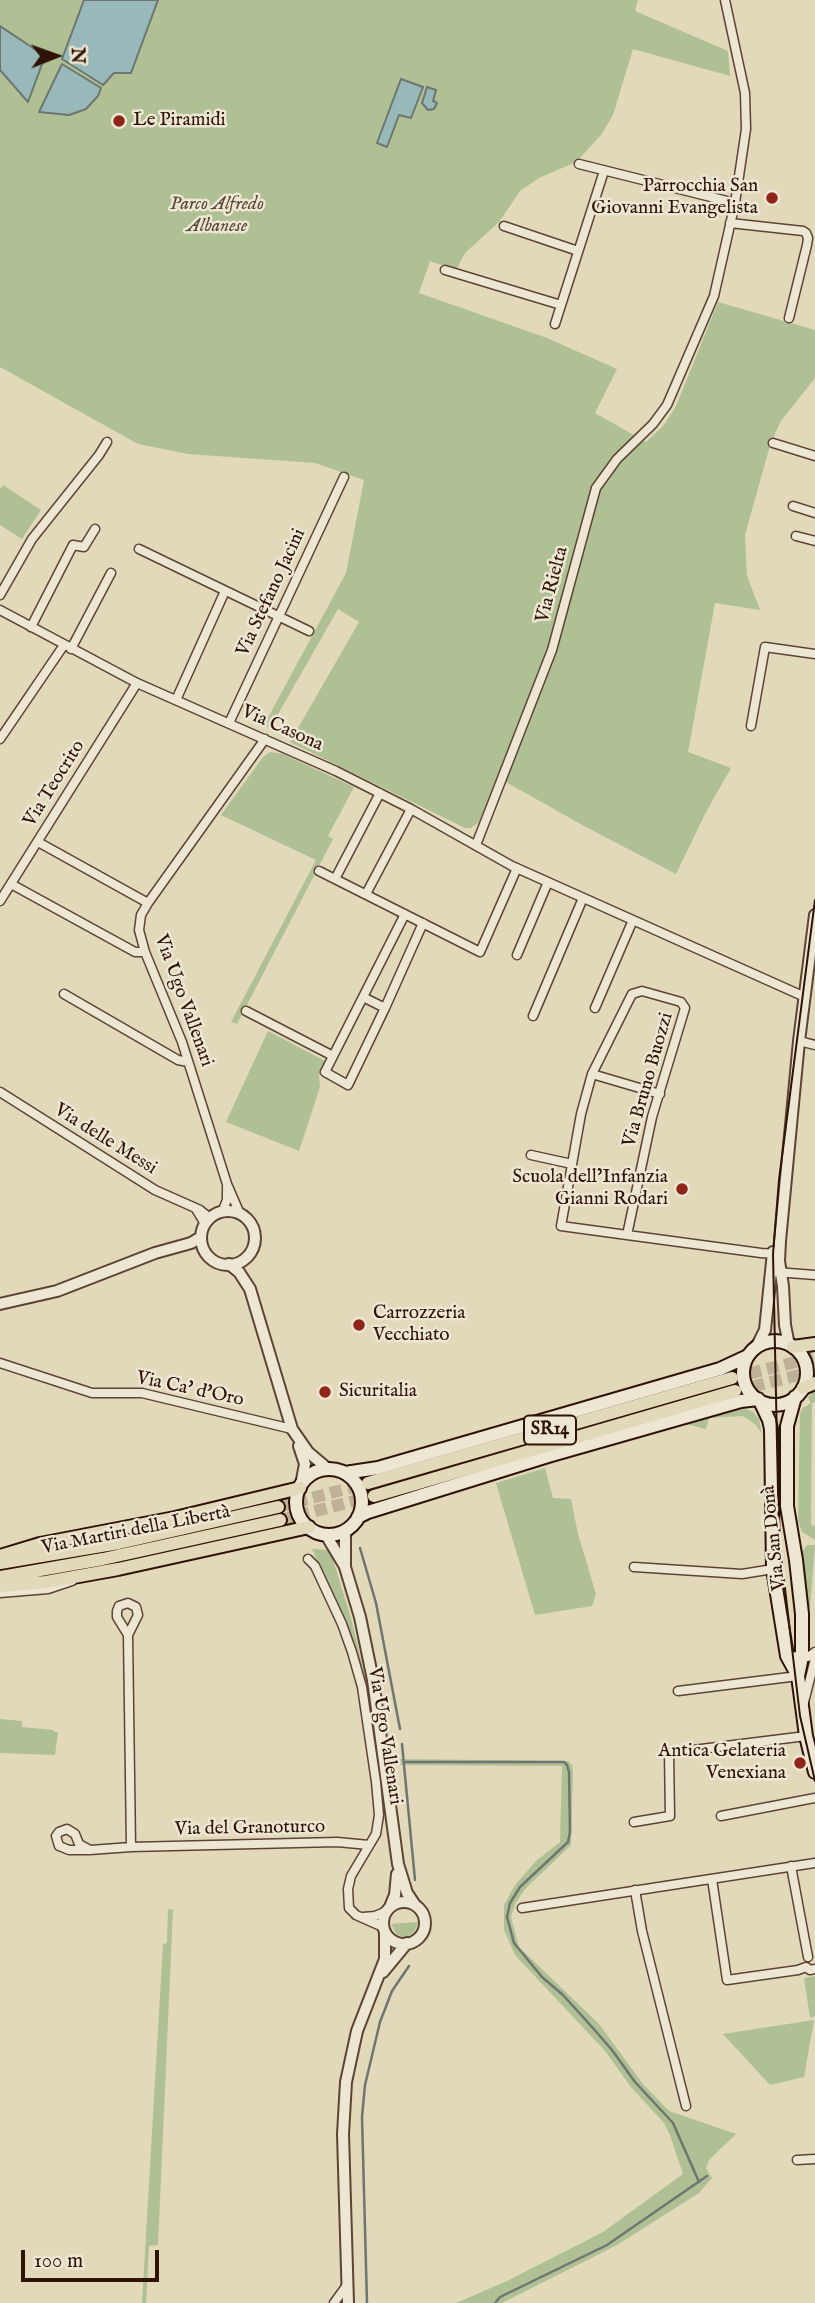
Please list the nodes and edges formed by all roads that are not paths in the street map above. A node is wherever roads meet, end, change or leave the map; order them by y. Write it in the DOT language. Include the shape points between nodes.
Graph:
graph roads {
  1 [pos="725,0"];
  2 [pos="579,164"];
  3 [pos="604,171"];
  4 [pos="734,203"];
  5 [pos="730,223"];
  6 [pos="504,226"];
  7 [pos="578,251"];
  8 [pos="445,270"];
  9 [pos="561,305"];
  10 [pos="789,318"];
  11 [pos="555,324"];
  12 [pos="107,442"];
  13 [pos="774,443"];
  14 [pos="815,456"];
  15 [pos="345,477"];
  16 [pos="793,506"];
  17 [pos="815,513"];
  18 [pos="94,529"];
  19 [pos="796,536"];
  20 [pos="815,541"];
  21 [pos="138,549"];
  22 [pos="111,573"];
  23 [pos="225,591"];
  24 [pos="0,596"];
  25 [pos="0,610"];
  26 [pos="278,616"];
  27 [pos="31,627"];
  28 [pos="309,631"];
  29 [pos="67,647"];
  30 [pos="815,654"];
  31 [pos="136,683"];
  32 [pos="176,700"];
  33 [pos="229,723"];
  34 [pos="751,726"];
  35 [pos="0,739"];
  36 [pos="265,739"];
  37 [pos="380,793"];
  38 [pos="411,809"];
  39 [pos="38,842"];
  40 [pos="476,845"];
  41 [pos="517,868"];
  42 [pos="319,871"];
  43 [pos="335,879"];
  44 [pos="548,882"];
  45 [pos="11,884"];
  46 [pos="366,894"];
  47 [pos="583,898"];
  48 [pos="0,901"];
  49 [pos="148,903"];
  50 [pos="405,914"];
  51 [pos="815,915"];
  52 [pos="633,920"];
  53 [pos="423,923"];
  54 [pos="145,951"];
  55 [pos="517,955"];
  56 [pos="812,966"];
  57 [pos="64,994"];
  58 [pos="363,997"];
  59 [pos="805,997"];
  60 [pos="595,1007"];
  61 [pos="385,1008"];
  62 [pos="246,1011"];
  63 [pos="533,1016"];
  64 [pos="799,1041"];
  65 [pos="815,1045"];
  66 [pos="333,1056"];
  67 [pos="188,1062"];
  68 [pos="593,1074"];
  69 [pos="795,1087"];
  70 [pos="0,1092"];
  71 [pos="660,1094"];
  72 [pos="531,1155"];
  73 [pos="572,1164"];
  74 [pos="227,1184"];
  75 [pos="222,1212"];
  76 [pos="240,1214"];
  77 [pos="207,1221"];
  78 [pos="627,1235"];
  79 [pos="201,1237"];
  80 [pos="174,1249"];
  81 [pos="250,1253"];
  82 [pos="776,1253"];
  83 [pos="208,1255"];
  84 [pos="229,1264"];
  85 [pos="776,1272"];
  86 [pos="815,1275"];
  87 [pos="250,1289"];
  88 [pos="0,1304"];
  89 [pos="815,1344"];
  90 [pos="791,1346"];
  91 [pos="752,1352"];
  92 [pos="0,1363"];
  93 [pos="804,1389"];
  94 [pos="759,1400"];
  95 [pos="294,1431"];
  96 [pos="328,1469"];
  97 [pos="345,1473"];
  98 [pos="368,1483"];
  99 [pos="301,1486"];
  100 [pos="374,1496"];
  101 [pos="358,1517"];
  102 [pos="309,1527"];
  103 [pos="345,1531"];
  104 [pos="326,1535"];
  105 [pos="0,1556"];
  106 [pos="308,1559"];
  107 [pos="0,1563"];
  108 [pos="345,1567"];
  109 [pos="634,1567"];
  110 [pos="773,1569"];
  111 [pos="87,1574"];
  112 [pos="0,1577"];
  113 [pos="0,1586"];
  114 [pos="0,1593"];
  115 [pos="128,1635"];
  116 [pos="815,1652"];
  117 [pos="787,1656"];
  118 [pos="808,1658"];
  119 [pos="797,1676"];
  120 [pos="678,1691"];
  121 [pos="802,1712"];
  122 [pos="810,1741"];
  123 [pos="815,1772"];
  124 [pos="815,1798"];
  125 [pos="720,1816"];
  126 [pos="634,1822"];
  127 [pos="369,1845"];
  128 [pos="131,1847"];
  129 [pos="90,1850"];
  130 [pos="815,1863"];
  131 [pos="398,1864"];
  132 [pos="791,1866"];
  133 [pos="712,1879"];
  134 [pos="635,1890"];
  135 [pos="415,1905"];
  136 [pos="523,1908"];
  137 [pos="388,1909"];
  138 [pos="360,1917"];
  139 [pos="384,1929"];
  140 [pos="407,1943"];
  141 [pos="811,1962"];
  142 [pos="379,1977"];
  143 [pos="685,2106"];
  144 [pos="815,2159"];
  145 [pos="797,2160"];
  146 [pos="347,2285"];
  147 [pos="334,2303"];
  148 [pos="348,2303"];
  1 -- 4 [label="street, Via Rielta" via="746,93 746,128"];
  2 -- 3 [label="street"];
  3 -- 4 [label="street"];
  3 -- 7 [label="street"];
  4 -- 5 [label="street, Via Rielta"];
  5 -- 10 [label="street" via="806,233"];
  5 -- 40 [label="street, Via Rielta" via="714,296 672,396 653,424 607,471 593,496 552,650"];
  6 -- 7 [label="street"];
  7 -- 9 [label="street"];
  8 -- 9 [label="street"];
  9 -- 11 [label="street"];
  12 -- 24 [label="street" via="32,539"];
  13 -- 14 [label="street"];
  15 -- 26 [label="street, Via Stefano Jacini"];
  16 -- 17 [label="street"];
  18 -- 27 [label="street" via="84,547 73,545"];
  19 -- 20 [label="street"];
  21 -- 23 [label="street"];
  22 -- 29 [label="street"];
  23 -- 26 [label="street"];
  23 -- 32 [label="street"];
  25 -- 27 [label="street, Via Casona"];
  26 -- 28 [label="street"];
  26 -- 33 [label="street, Via Stefano Jacini"];
  27 -- 29 [label="street, Via Casona"];
  29 -- 31 [label="street, Via Casona"];
  29 -- 35 [label="street"];
  30 -- 34 [label="street" via="765,647"];
  31 -- 32 [label="street, Via Casona"];
  31 -- 39 [label="street, Via Teocrito"];
  32 -- 33 [label="street, Via Casona"];
  33 -- 36 [label="street, Via Casona"];
  36 -- 37 [label="street, Via Casona"];
  36 -- 49 [label="street, Via Ugo Vallenari"];
  37 -- 38 [label="street, Via Casona"];
  37 -- 43 [label="street"];
  38 -- 40 [label="street, Via Casona"];
  38 -- 46 [label="street"];
  39 -- 45 [label="street, Via Teocrito"];
  39 -- 49 [label="street"];
  40 -- 41 [label="street"];
  41 -- 44 [label="street"];
  41 -- 53 [label="street" via="480,952"];
  42 -- 43 [label="street"];
  43 -- 46 [label="street"];
  44 -- 47 [label="street"];
  44 -- 55 [label="street"];
  45 -- 48 [label="street, Via Teocrito"];
  45 -- 54 [label="street" via="135,952"];
  46 -- 50 [label="street"];
  47 -- 52 [label="street"];
  47 -- 63 [label="street"];
  49 -- 54 [label="street, Via Ugo Vallenari" via="139,930"];
  50 -- 53 [label="street"];
  50 -- 58 [label="street"];
  51 -- 56 [label="street, Via San Donà"];
  52 -- 59 [label="street"];
  52 -- 60 [label="street"];
  53 -- 61 [label="street"];
  54 -- 67 [label="street, Via Ugo Vallenari"];
  56 -- 59 [label="street, Via San Donà"];
  57 -- 67 [label="street" via="177,1060"];
  58 -- 61 [label="street"];
  58 -- 66 [label="street"];
  59 -- 64 [label="street, Via San Donà"];
  61 -- 66 [label="street" via="348,1084 325,1072"];
  62 -- 66 [label="street"];
  64 -- 65 [label="street"];
  64 -- 69 [label="street, Via San Donà"];
  67 -- 74 [label="street, Via Ugo Vallenari"];
  68 -- 71 [label="street"];
  68 -- 71 [label="street, Via Bruno Buozzi" via="632,994 642,991 681,1002 685,1011"];
  68 -- 73 [label="street, Via Bruno Buozzi"];
  69 -- 82 [label="street, Via San Donà"];
  69 -- 82 [label="street, Via San Donà" via="779,1180"];
  70 -- 77 [label="street, Via delle Messi" via="155,1190 196,1209"];
  71 -- 78 [label="street, Via Bruno Buozzi"];
  72 -- 73 [label="street"];
  73 -- 78 [label="street, Via Bruno Buozzi" via="561,1226"];
  74 -- 75 [label="street, Via Ugo Vallenari"];
  74 -- 76 [label="street, Via Ugo Vallenari"];
  75 -- 76 [label="street"];
  75 -- 77 [label="street"];
  76 -- 81 [label="street" via="253,1229"];
  77 -- 79 [label="street"];
  78 -- 82 [label="street, Via Bruno Buozzi"];
  79 -- 80 [label="street"];
  79 -- 83 [label="street"];
  80 -- 83 [label="street"];
  80 -- 88 [label="street" via="57,1291"];
  81 -- 84 [label="street" via="245,1260"];
  81 -- 87 [label="street"];
  82 -- 85 [label="street, Via San Donà"];
  83 -- 84 [label="street"];
  84 -- 87 [label="street"];
  85 -- 86 [label="street"];
  85 -- 90 [label="street, Via San Donà" via="783,1286 785,1328"];
  85 -- 91 [label="street, Via San Donà" via="765,1330"];
  87 -- 95 [label="street"];
  89 -- 90 [label="main road"];
  90 -- 91 [label="main road" via="771,1341"];
  90 -- 93 [label="main road, Via San Donà" via="806,1366"];
  91 -- 94 [label="main road, Via San Donà" via="744,1368 745,1382"];
  91 -- 97 [label="main road" via="720,1369 378,1468"];
  92 -- 95 [label="street, Via Ca' d'Oro" via="92,1393 142,1392"];
  93 -- 94 [label="main road" via="781,1404"];
  93 -- 118 [label="main road, Via San Donà" via="787,1426 787,1506 807,1617"];
  94 -- 101 [label="main road" via="741,1401 548,1456"];
  94 -- 110 [label="main road, Via San Donà" via="771,1429"];
  95 -- 96 [label="street" via="313,1458"];
  95 -- 99 [label="street" via="305,1464"];
  96 -- 97 [label="main road"];
  96 -- 99 [label="main road" via="318,1471"];
  97 -- 101 [label="main road" via="362,1497"];
  98 -- 100 [label="main road, SR14" via="734,1384"];
  99 -- 102 [label="main road" via="297,1509"];
  99 -- 105 [label="main road"];
  101 -- 103 [label="main road"];
  102 -- 104 [label="main road"];
  102 -- 111 [label="main road"];
  103 -- 104 [label="main road"];
  103 -- 108 [label="street, Via Ugo Vallenari"];
  104 -- 108 [label="street, Via Ugo Vallenari"];
  106 -- 127 [label="street, Via Ugo Vallenari" via="342,1624 358,1671 379,1815"];
  107 -- 112 [label="main road, Via Martiri della Libertà" via="279,1513 103,1559"];
  108 -- 131 [label="street, Via Ugo Vallenari" via="373,1680"];
  109 -- 110 [label="street" via="742,1574"];
  110 -- 117 [label="main road, Via San Donà"];
  111 -- 113 [label="main road"];
  111 -- 114 [label="street" via="58,1587"];
  115 -- 128 [label="street"];
  116 -- 118 [label="street"];
  117 -- 118 [label="street"];
  117 -- 119 [label="main road, Via San Donà"];
  118 -- 119 [label="main road, Via San Donà"];
  118 -- 121 [label="street"];
  119 -- 120 [label="street"];
  119 -- 121 [label="main road, Via San Donà"];
  121 -- 122 [label="main road, Via San Donà"];
  122 -- 123 [label="main road, Via San Donà"];
  122 -- 126 [label="street" via="669,1753 670,1816"];
  124 -- 125 [label="street"];
  127 -- 128 [label="street, Via del Granoturco"];
  127 -- 138 [label="street, Via Ugo Vallenari" via="348,1889 349,1908"];
  128 -- 129 [label="street, Via del Granoturco"];
  130 -- 132 [label="street"];
  131 -- 135 [label="street, Via Ugo Vallenari"];
  131 -- 137 [label="street, Via Ugo Vallenari"];
  132 -- 133 [label="street"];
  132 -- 141 [label="street"];
  133 -- 134 [label="street"];
  133 -- 141 [label="street" via="727,1980 798,1970"];
  134 -- 136 [label="street"];
  134 -- 143 [label="street"];
  135 -- 137 [label="street" via="401,1902"];
  135 -- 140 [label="street, Via Ugo Vallenari" via="424,1917 424,1927"];
  137 -- 138 [label="street"];
  137 -- 139 [label="street, Via Ugo Vallenari"];
  138 -- 139 [label="street"];
  139 -- 140 [label="street" via="396,1942"];
  139 -- 142 [label="street, Via Ugo Vallenari" via="386,1952"];
  140 -- 142 [label="street, Via Ugo Vallenari"];
  142 -- 146 [label="street, Via Ugo Vallenari" via="357,2031 346,2082"];
  144 -- 145 [label="street"];
  146 -- 147 [label="street"];
  146 -- 148 [label="street, Via Ugo Vallenari"];
}
